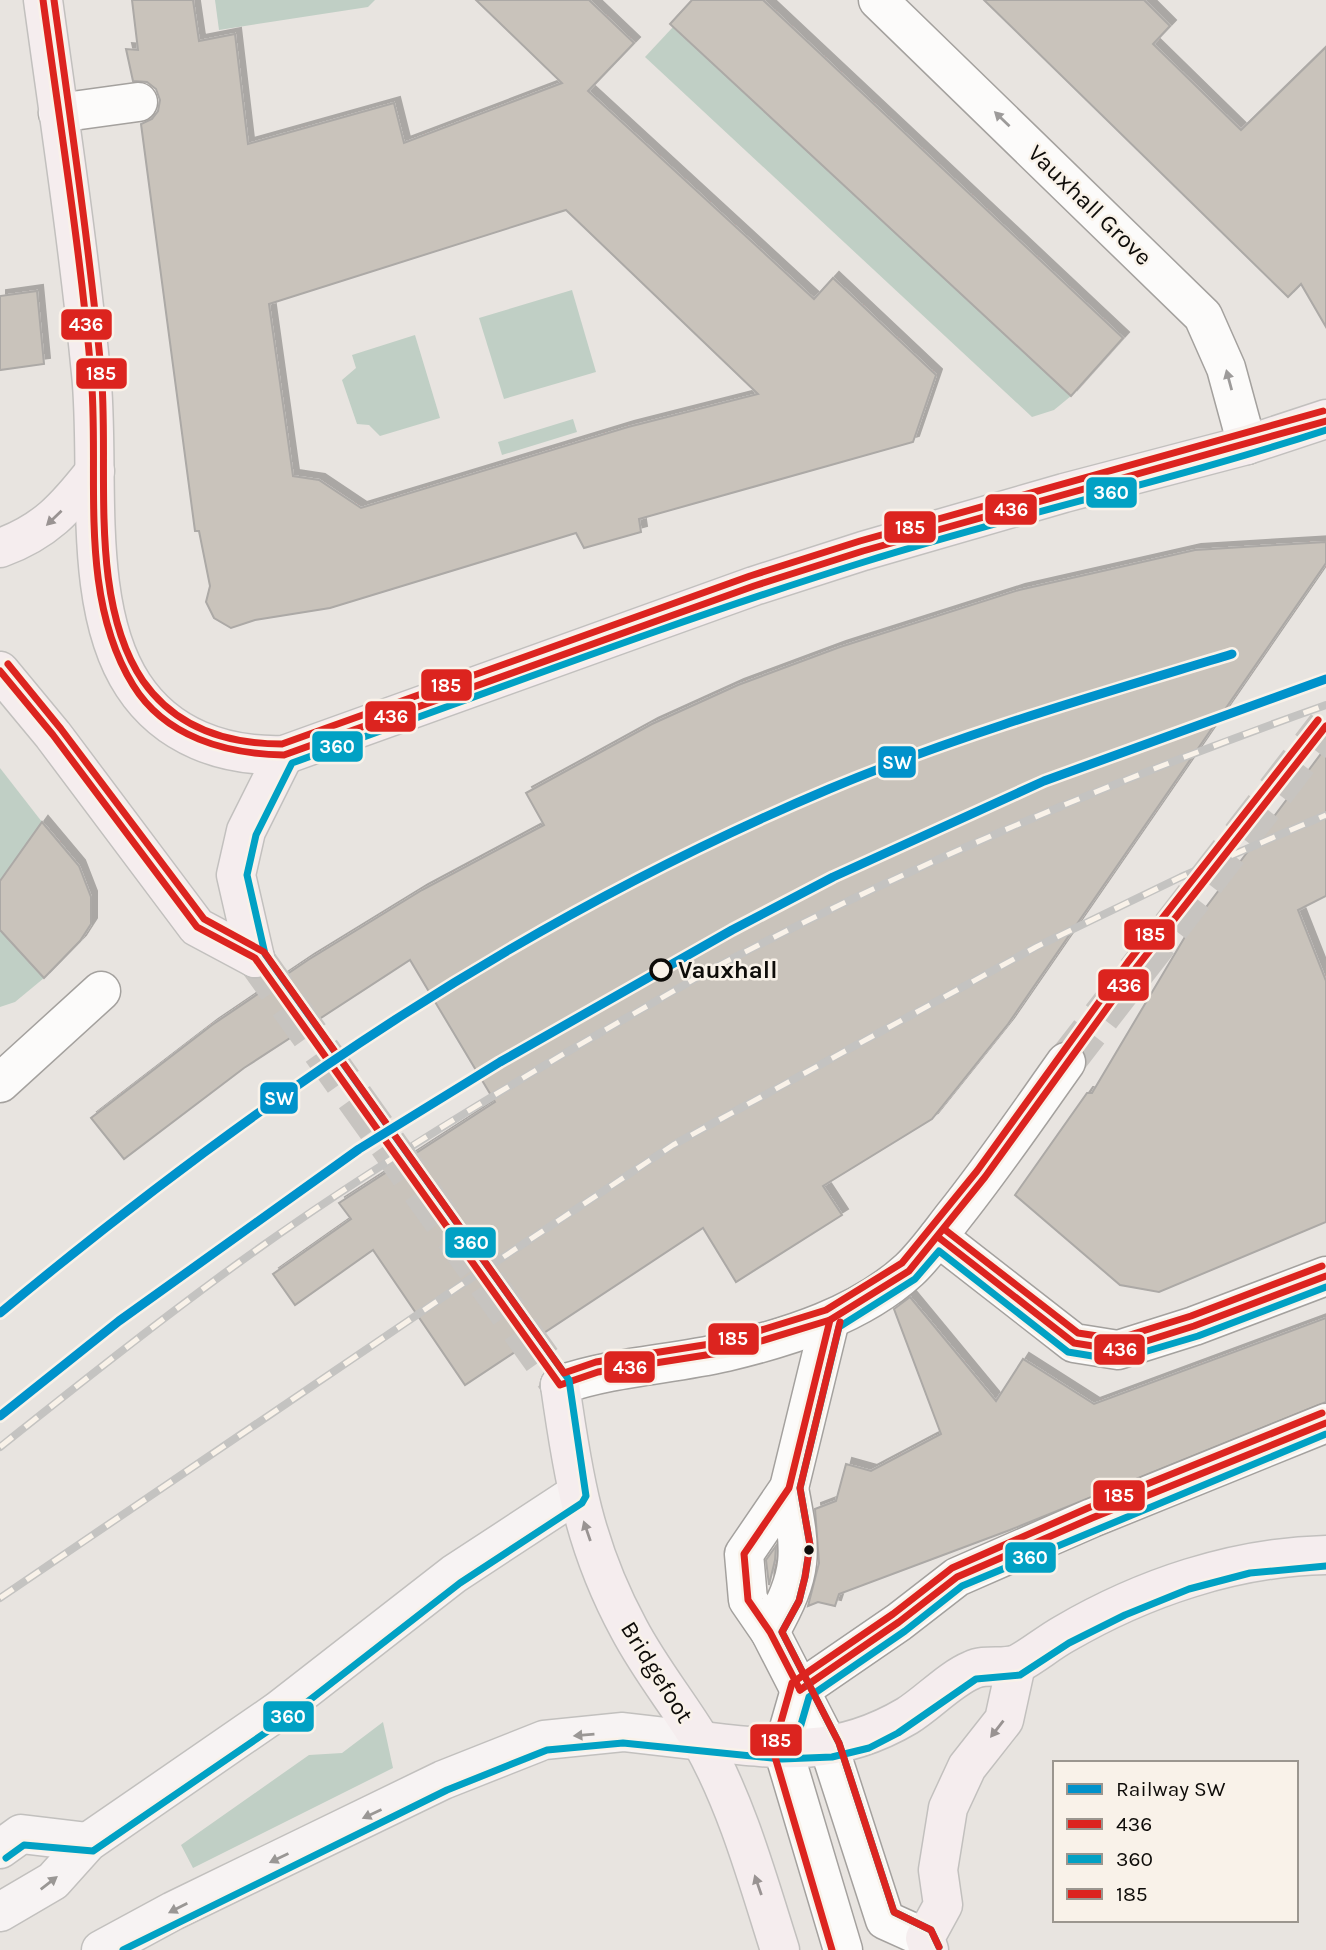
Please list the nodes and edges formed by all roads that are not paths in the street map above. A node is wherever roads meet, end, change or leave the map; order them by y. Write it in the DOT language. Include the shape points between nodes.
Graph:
graph roads {
  1 [pos="43,0"];
  2 [pos="878,0"];
  3 [pos="138,102"];
  4 [pos="58,113"];
  5 [pos="1325,420"];
  6 [pos="1247,446"];
  7 [pos="95,471"];
  8 [pos="0,548"];
  9 [pos="0,671"];
  10 [pos="284,755"];
  11 [pos="101,991"];
  12 [pos="1066,1062"];
  13 [pos="1,1081"];
  14 [pos="938,1237"];
  15 [pos="1326,1276"];
  16 [pos="830,1320"];
  17 [pos="560,1385"];
  18 [pos="1326,1423"];
  19 [pos="789,1488"];
  20 [pos="576,1494"];
  21 [pos="1326,1555"];
  22 [pos="770,1632"];
  23 [pos="1016,1665"];
  24 [pos="800,1690"];
  25 [pos="701,1741"];
  26 [pos="829,1747"];
  27 [pos="783,1749"];
  28 [pos="88,1842"];
  29 [pos="0,1849"];
  30 [pos="0,1912"];
  31 [pos="927,1944"];
  32 [pos="106,1949"];
  33 [pos="780,1950"];
  34 [pos="843,1950"];
  1 -- 4 [label="highway"];
  6 -- 2 [label="street, Vauxhall Grove, one-way" via="1226,368 1203,316"];
  3 -- 4 [label="street"];
  4 -- 7 [label="highway" via="92,377"];
  5 -- 6 [label="highway"];
  6 -- 10 [label="highway" via="863,551"];
  7 -- 8 [label="highway, one-way" via="51,522"];
  7 -- 10 [label="highway" via="105,615 114,649 132,684 179,732 233,752"];
  9 -- 10 [label="highway" via="197,927 255,958 236,876 246,831"];
  11 -- 13 [label="street"];
  12 -- 14 [label="street"];
  14 -- 15 [label="street" via="1074,1343 1118,1350"];
  14 -- 16 [label="street" via="909,1270"];
  16 -- 17 [label="street" via="725,1352 598,1372"];
  16 -- 19 [label="street"];
  17 -- 20 [label="highway, Bridgefoot"];
  18 -- 24 [label="street" via="957,1577"];
  19 -- 22 [label="street" via="800,1546 789,1597"];
  19 -- 22 [label="street" via="744,1554 748,1600"];
  25 -- 20 [label="highway, Bridgefoot, one-way" via="623,1618"];
  20 -- 28 [label="main road" via="454,1574 278,1711"];
  21 -- 23 [label="highway" via="1248,1563 1186,1579 1121,1605"];
  22 -- 24 [label="street"];
  23 -- 26 [label="highway" via="972,1669 893,1724 865,1738"];
  23 -- 31 [label="highway, one-way" via="1004,1720 967,1767 948,1808 938,1870 943,1905"];
  24 -- 26 [label="street"];
  24 -- 27 [label="street"];
  25 -- 27 [label="highway"];
  25 -- 32 [label="main road, one-way" via="623,1732 544,1740 443,1780 206,1894"];
  33 -- 25 [label="highway, Bridgefoot, one-way" via="740,1832"];
  26 -- 27 [label="highway"];
  26 -- 31 [label="street" via="886,1920"];
  27 -- 34 [label="street"];
  28 -- 29 [label="main road" via="21,1834"];
  30 -- 28 [label="main road, one-way" via="54,1881"];
}
